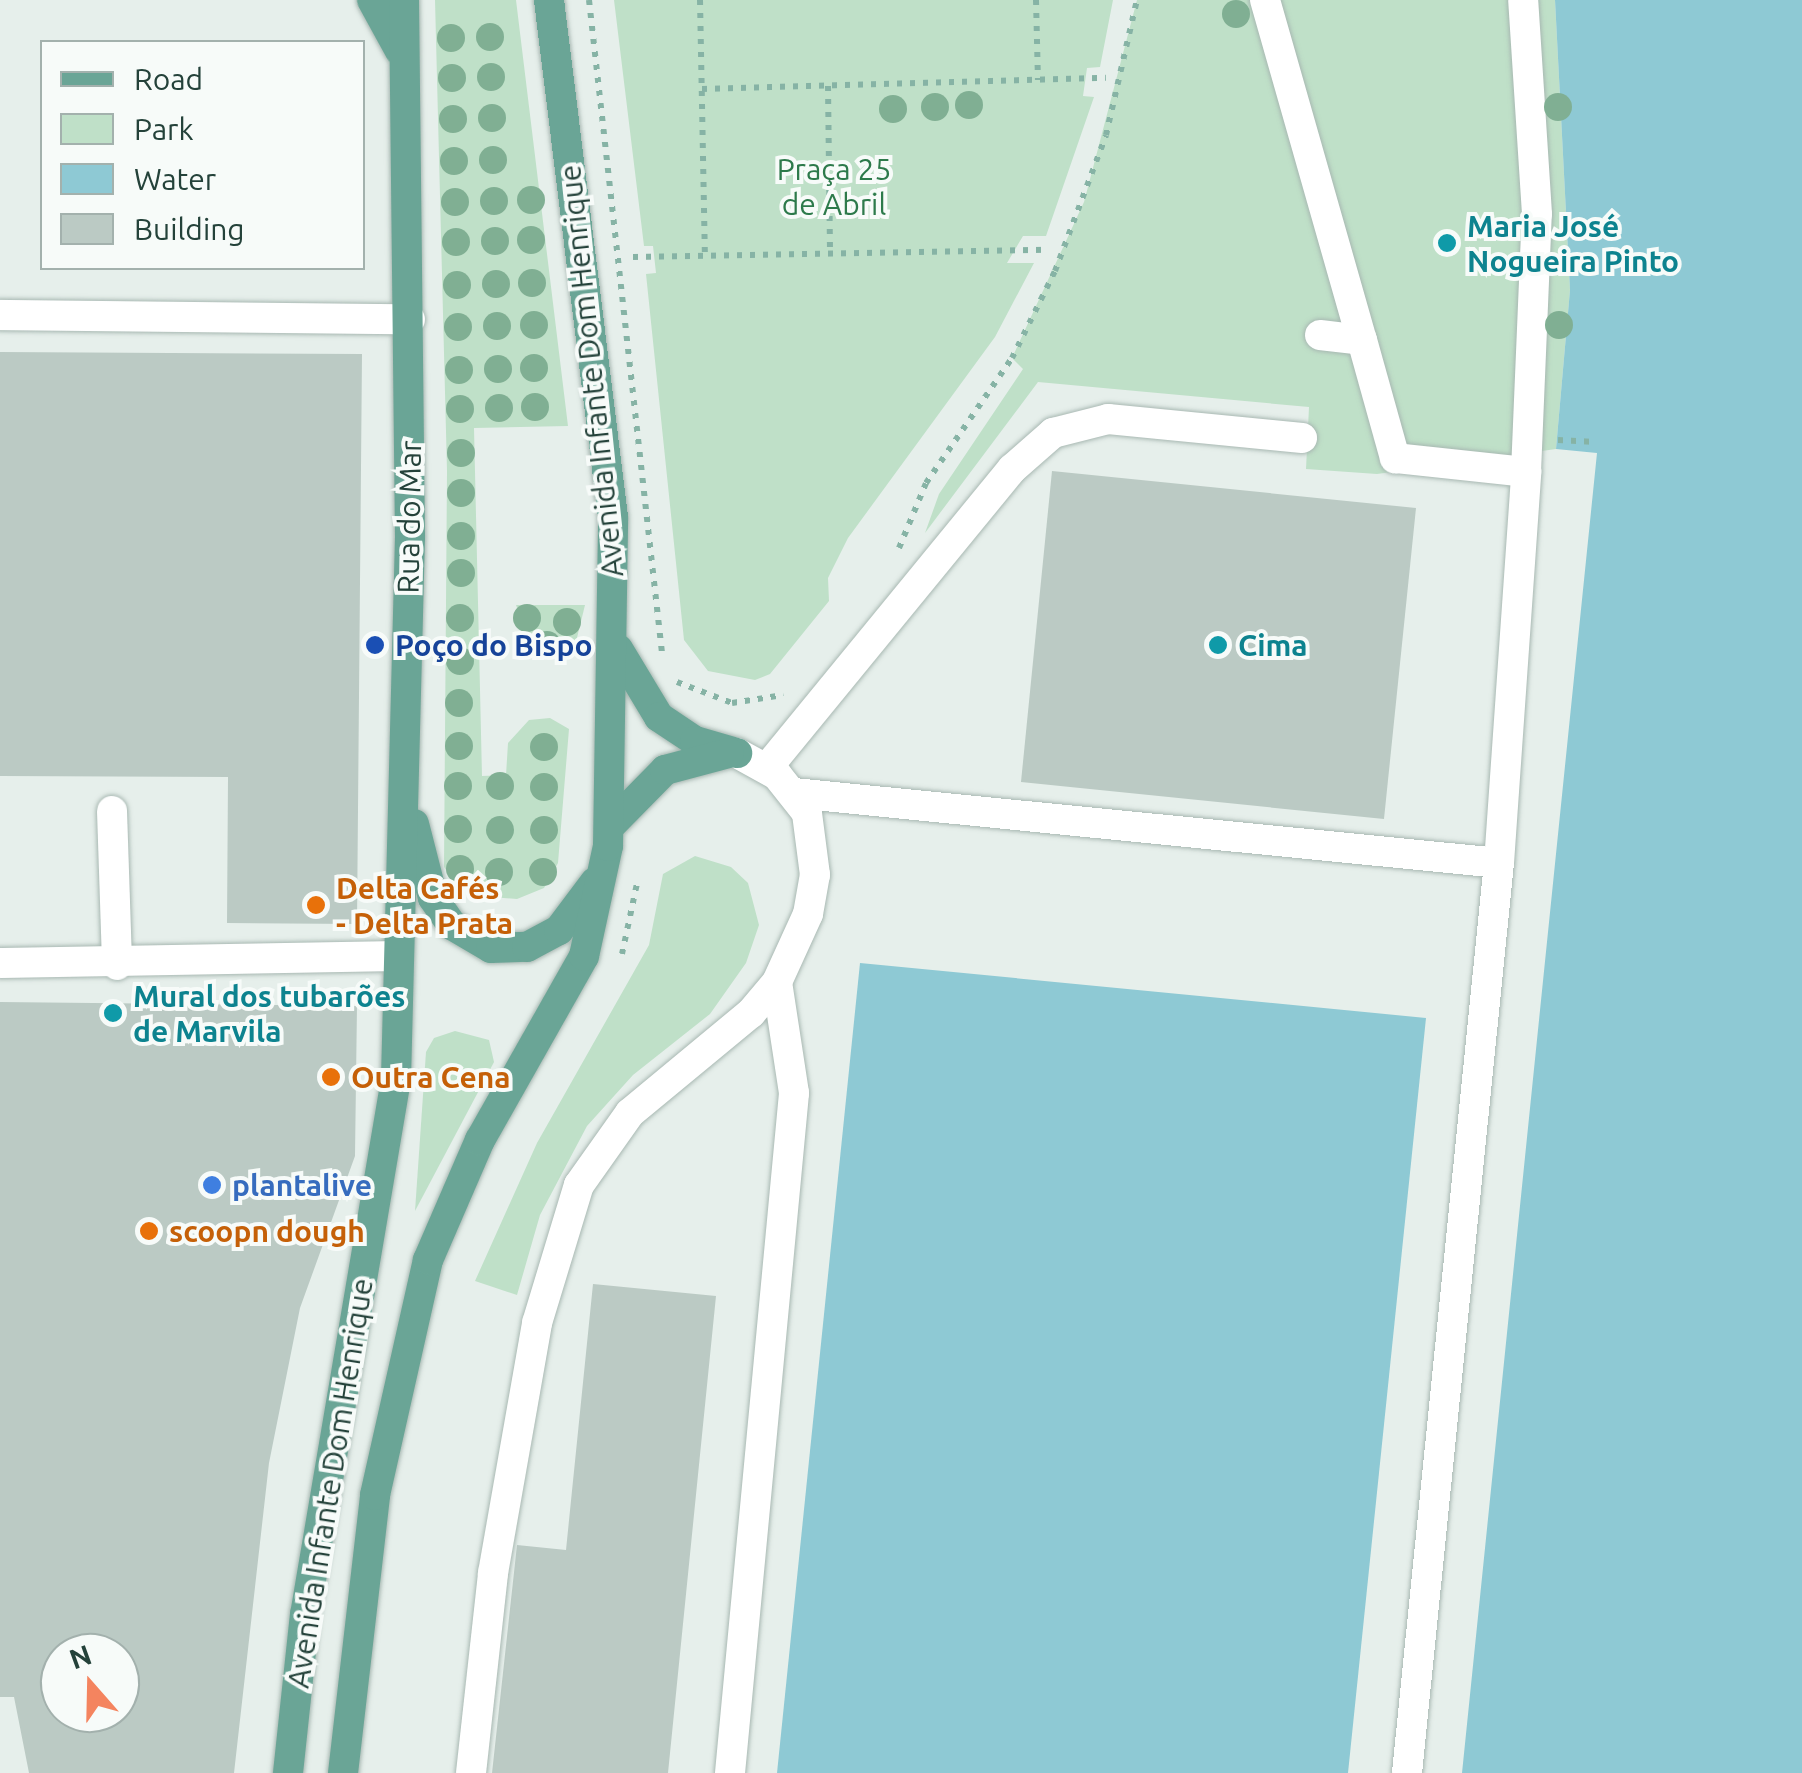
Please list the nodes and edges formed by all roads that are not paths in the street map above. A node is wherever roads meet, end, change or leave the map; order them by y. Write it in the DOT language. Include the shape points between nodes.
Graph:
graph roads {
  1 [pos="372,0"];
  2 [pos="404,0"];
  3 [pos="549,0"];
  4 [pos="1266,0"];
  5 [pos="1522,0"];
  6 [pos="404,79"];
  7 [pos="0,315"];
  8 [pos="410,320"];
  9 [pos="1320,334"];
  10 [pos="1362,340"];
  11 [pos="1302,438"];
  12 [pos="1526,472"];
  13 [pos="616,643"];
  14 [pos="737,753"];
  15 [pos="405,760"];
  16 [pos="782,781"];
  17 [pos="112,811"];
  18 [pos="608,836"];
  19 [pos="1499,863"];
  20 [pos="397,956"];
  21 [pos="0,963"];
  22 [pos="117,965"];
  23 [pos="777,982"];
  24 [pos="288,1773"];
  25 [pos="343,1773"];
  26 [pos="471,1773"];
  27 [pos="730,1773"];
  28 [pos="1407,1773"];
  1 -- 6 [label="main road" via="396,38"];
  2 -- 6 [label="main road"];
  3 -- 13 [label="main road, Avenida Infante Dom Henrique" via="612,518"];
  4 -- 10 [label="street"];
  5 -- 12 [label="street" via="1537,214"];
  6 -- 8 [label="main road, Rua do Mar"];
  7 -- 8 [label="street"];
  8 -- 15 [label="main road, Rua do Mar"];
  9 -- 10 [label="street"];
  10 -- 12 [label="street" via="1395,458"];
  11 -- 16 [label="street" via="1108,420 1054,433 995,489 857,666"];
  12 -- 19 [label="street"];
  13 -- 14 [label="main road" via="637,691 676,730"];
  13 -- 18 [label="main road, Avenida Infante Dom Henrique"];
  14 -- 16 [label="street"];
  14 -- 18 [label="main road" via="666,770"];
  15 -- 18 [label="main road" via="433,898 452,925 491,948 527,947 559,930 590,892"];
  15 -- 20 [label="main road, Rua do Mar"];
  16 -- 19 [label="street"];
  16 -- 23 [label="street" via="813,830 815,874 808,914"];
  17 -- 22 [label="street"];
  18 -- 25 [label="main road, Avenida Infante Dom Henrique" via="584,956 480,1140 428,1260 376,1495"];
  19 -- 28 [label="street"];
  20 -- 22 [label="street"];
  20 -- 24 [label="main road, Avenida Infante Dom Henrique" via="396,1079 304,1615"];
  21 -- 22 [label="street"];
  23 -- 26 [label="street" via="728,1033 630,1113 579,1184 537,1323 492,1573"];
  23 -- 27 [label="street" via="794,1093"];
}
